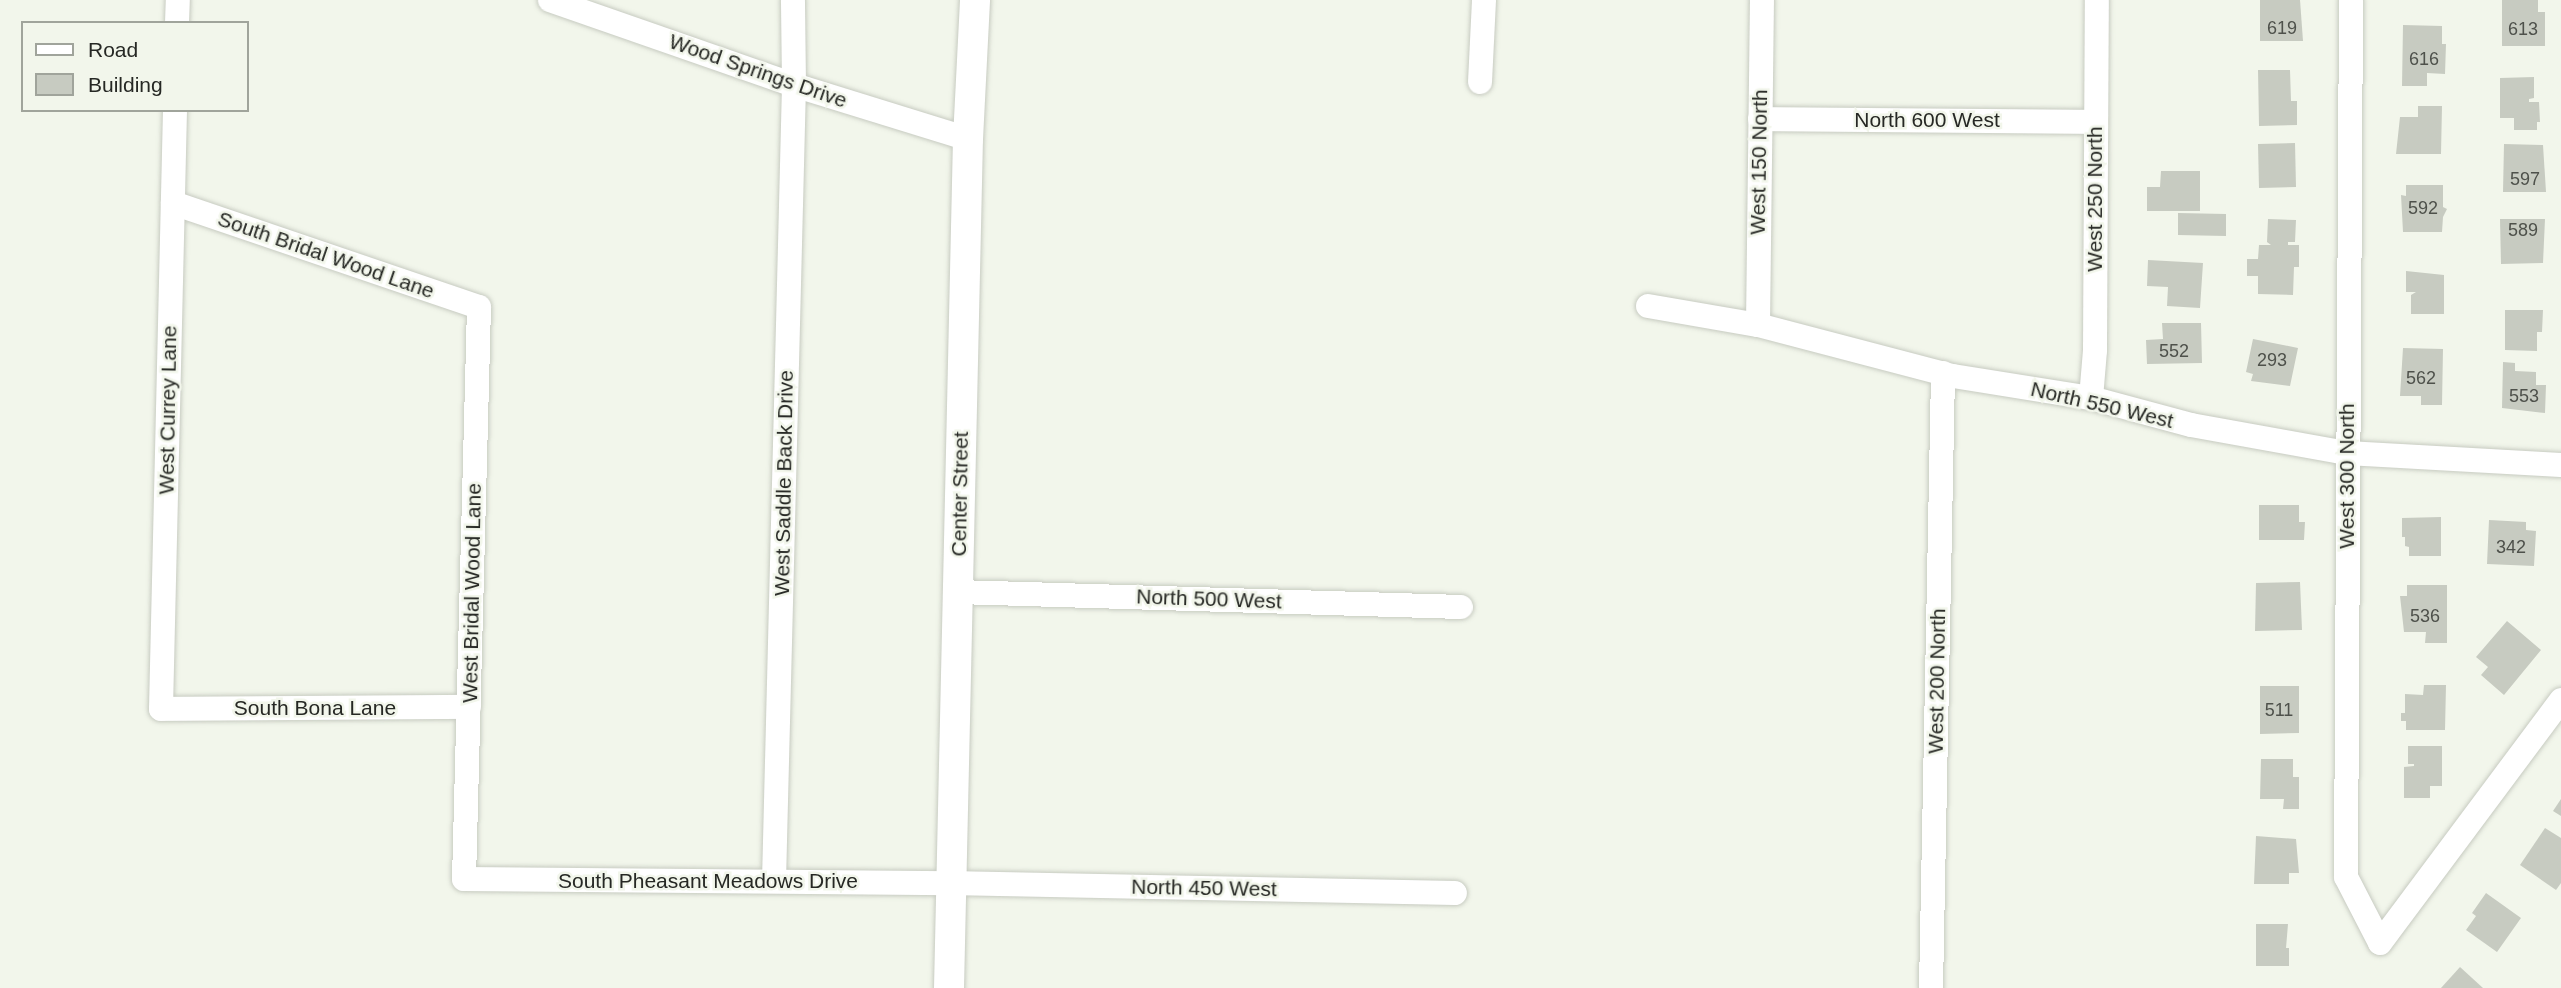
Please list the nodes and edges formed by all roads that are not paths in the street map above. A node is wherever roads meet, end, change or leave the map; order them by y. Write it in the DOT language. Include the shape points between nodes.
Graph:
graph roads {
  1 [pos="178,0"];
  2 [pos="550,0"];
  3 [pos="793,0"];
  4 [pos="975,0"];
  5 [pos="1484,0"];
  6 [pos="1762,0"];
  7 [pos="2097,0"];
  8 [pos="2351,0"];
  9 [pos="177,21"];
  10 [pos="1480,82"];
  11 [pos="794,85"];
  12 [pos="175,112"];
  13 [pos="1760,119"];
  14 [pos="2094,122"];
  15 [pos="968,139"];
  16 [pos="173,203"];
  17 [pos="1648,306"];
  18 [pos="479,307"];
  19 [pos="1758,325"];
  20 [pos="1944,373"];
  21 [pos="2091,398"];
  22 [pos="2347,453"];
  23 [pos="2561,465"];
  24 [pos="957,592"];
  25 [pos="1461,607"];
  26 [pos="2561,700"];
  27 [pos="469,707"];
  28 [pos="161,709"];
  29 [pos="464,878"];
  30 [pos="774,881"];
  31 [pos="953,883"];
  32 [pos="1455,893"];
  33 [pos="949,988"];
  34 [pos="1931,988"];
  1 -- 9 [label="street"];
  2 -- 11 [label="street, Wood Springs Drive"];
  3 -- 11 [label="street, West Saddle Back Drive"];
  4 -- 15 [label="street, Center Street"];
  5 -- 10 [label="street"];
  6 -- 13 [label="street, West 150 North"];
  7 -- 14 [label="street, West 250 North"];
  8 -- 22 [label="street, West 300 North"];
  11 -- 15 [label="street, Wood Springs Drive"];
  11 -- 30 [label="street, West Saddle Back Drive"];
  12 -- 16 [label="street, West Currey Lane"];
  13 -- 14 [label="street, North 600 West"];
  13 -- 19 [label="street, West 150 North"];
  14 -- 21 [label="street, West 250 North"];
  15 -- 24 [label="street, Center Street"];
  16 -- 18 [label="street, South Bridal Wood Lane"];
  16 -- 28 [label="street, West Currey Lane"];
  17 -- 19 [label="street, North 550 West"];
  18 -- 27 [label="street, West Bridal Wood Lane"];
  19 -- 20 [label="street, North 550 West"];
  20 -- 21 [label="street, North 550 West"];
  20 -- 34 [label="street, West 200 North"];
  21 -- 22 [label="street, North 550 West" via="2191,425"];
  22 -- 23 [label="street, North 550 West"];
  22 -- 26 [label="street, West 300 North" via="2346,877 2380,943"];
  24 -- 25 [label="street, North 500 West"];
  24 -- 31 [label="street, Center Street"];
  27 -- 28 [label="street, South Bona Lane"];
  27 -- 29 [label="street, West Bridal Wood Lane"];
  29 -- 30 [label="street, South Pheasant Meadows Drive"];
  30 -- 31 [label="street, South Pheasant Meadows Drive"];
  31 -- 32 [label="street, North 450 West"];
  31 -- 33 [label="street, Center Street"];
}
